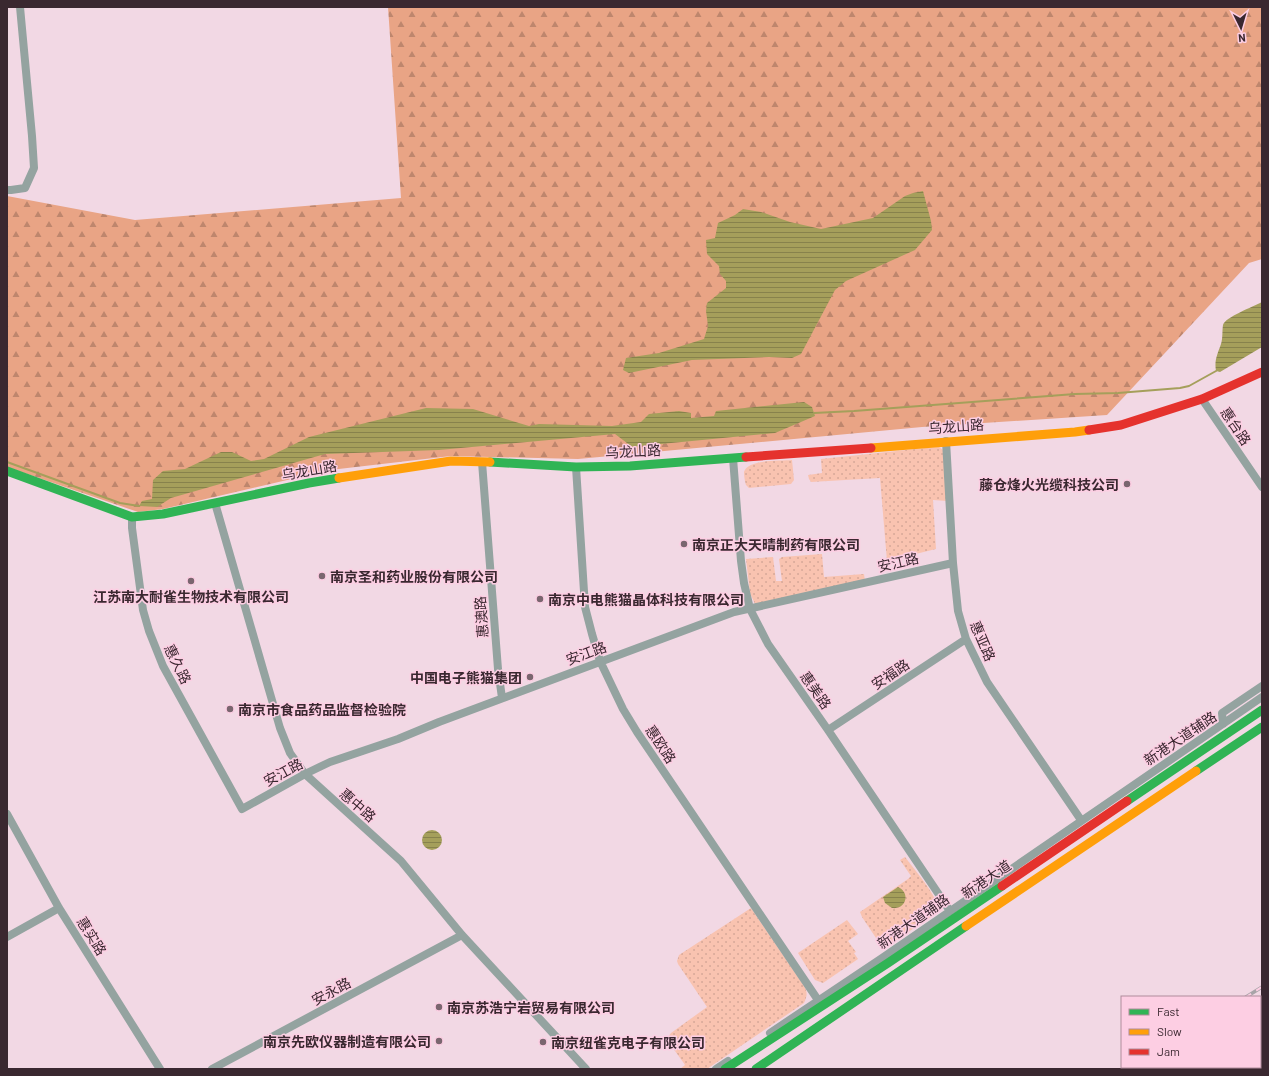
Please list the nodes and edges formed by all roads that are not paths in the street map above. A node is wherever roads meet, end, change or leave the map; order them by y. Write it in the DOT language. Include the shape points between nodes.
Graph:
graph roads {
  1 [pos="20,7"];
  2 [pos="7,190"];
  3 [pos="1262,372"];
  4 [pos="1202,399"];
  5 [pos="946,441"];
  6 [pos="733,458"];
  7 [pos="482,462"];
  8 [pos="576,467"];
  9 [pos="7,471"];
  10 [pos="1262,487"];
  11 [pos="216,502"];
  12 [pos="132,517"];
  13 [pos="953,563"];
  14 [pos="750,609"];
  15 [pos="966,639"];
  16 [pos="600,662"];
  17 [pos="1262,686"];
  18 [pos="1262,697"];
  19 [pos="502,698"];
  20 [pos="1262,710"];
  21 [pos="1223,724"];
  22 [pos="1262,727"];
  23 [pos="828,730"];
  24 [pos="305,774"];
  25 [pos="242,809"];
  26 [pos="7,814"];
  27 [pos="1082,820"];
  28 [pos="59,908"];
  29 [pos="950,911"];
  30 [pos="462,935"];
  31 [pos="7,936"];
  32 [pos="818,1000"];
  33 [pos="160,1069"];
  34 [pos="212,1069"];
  35 [pos="586,1069"];
  36 [pos="716,1069"];
  37 [pos="725,1069"];
  38 [pos="756,1069"];
  1 -- 2 [label="street" via="34,168 25,188"];
  3 -- 4 [label="street, 乌龙山路"];
  4 -- 5 [label="street, 乌龙山路" via="1121,425 1075,432"];
  4 -- 10 [label="street, 惠台路"];
  5 -- 6 [label="street, 乌龙山路"];
  5 -- 13 [label="street, 惠亚路"];
  6 -- 8 [label="street, 乌龙山路" via="630,466"];
  6 -- 14 [label="street, 惠美路" via="741,561"];
  7 -- 8 [label="street, 乌龙山路"];
  7 -- 11 [label="street, 乌龙山路" via="451,461 309,483"];
  7 -- 19 [label="street, 惠澳路"];
  8 -- 16 [label="street, 惠欧路" via="586,608"];
  9 -- 12 [label="street, 乌龙山路"];
  11 -- 12 [label="street, 乌龙山路" via="163,514"];
  11 -- 24 [label="street, 惠中路" via="280,728 290,753"];
  12 -- 25 [label="street, 惠久路" via="143,610 149,631 163,666"];
  13 -- 14 [label="street, 安江路"];
  13 -- 15 [label="street, 惠亚路" via="958,612"];
  14 -- 16 [label="street, 安江路" via="734,612"];
  14 -- 23 [label="street, 惠美路" via="768,644"];
  15 -- 23 [label="street, 安福路"];
  15 -- 27 [label="street, 惠亚路" via="987,682"];
  16 -- 19 [label="street, 安江路"];
  16 -- 32 [label="street, 惠欧路" via="636,732"];
  17 -- 21 [label="street" via="1222,713"];
  18 -- 21 [label="street, 新港大道辅路"];
  19 -- 24 [label="street, 安江路" via="398,740 330,762"];
  20 -- 37 [label="street, 新港大道" via="888,963"];
  21 -- 27 [label="street, 新港大道辅路"];
  22 -- 38 [label="street, 新港大道"];
  23 -- 29 [label="street, 惠美路"];
  24 -- 25 [label="street, 安江路"];
  24 -- 30 [label="street, 惠中路" via="401,861"];
  26 -- 28 [label="street, 惠实路"];
  27 -- 29 [label="street, 新港大道辅路"];
  28 -- 31 [label="street"];
  28 -- 33 [label="street, 惠实路"];
  29 -- 32 [label="street, 新港大道辅路"];
  30 -- 34 [label="street, 安永路"];
  30 -- 35 [label="street, 惠中路"];
  32 -- 36 [label="street, 新港大道辅路"];
}
